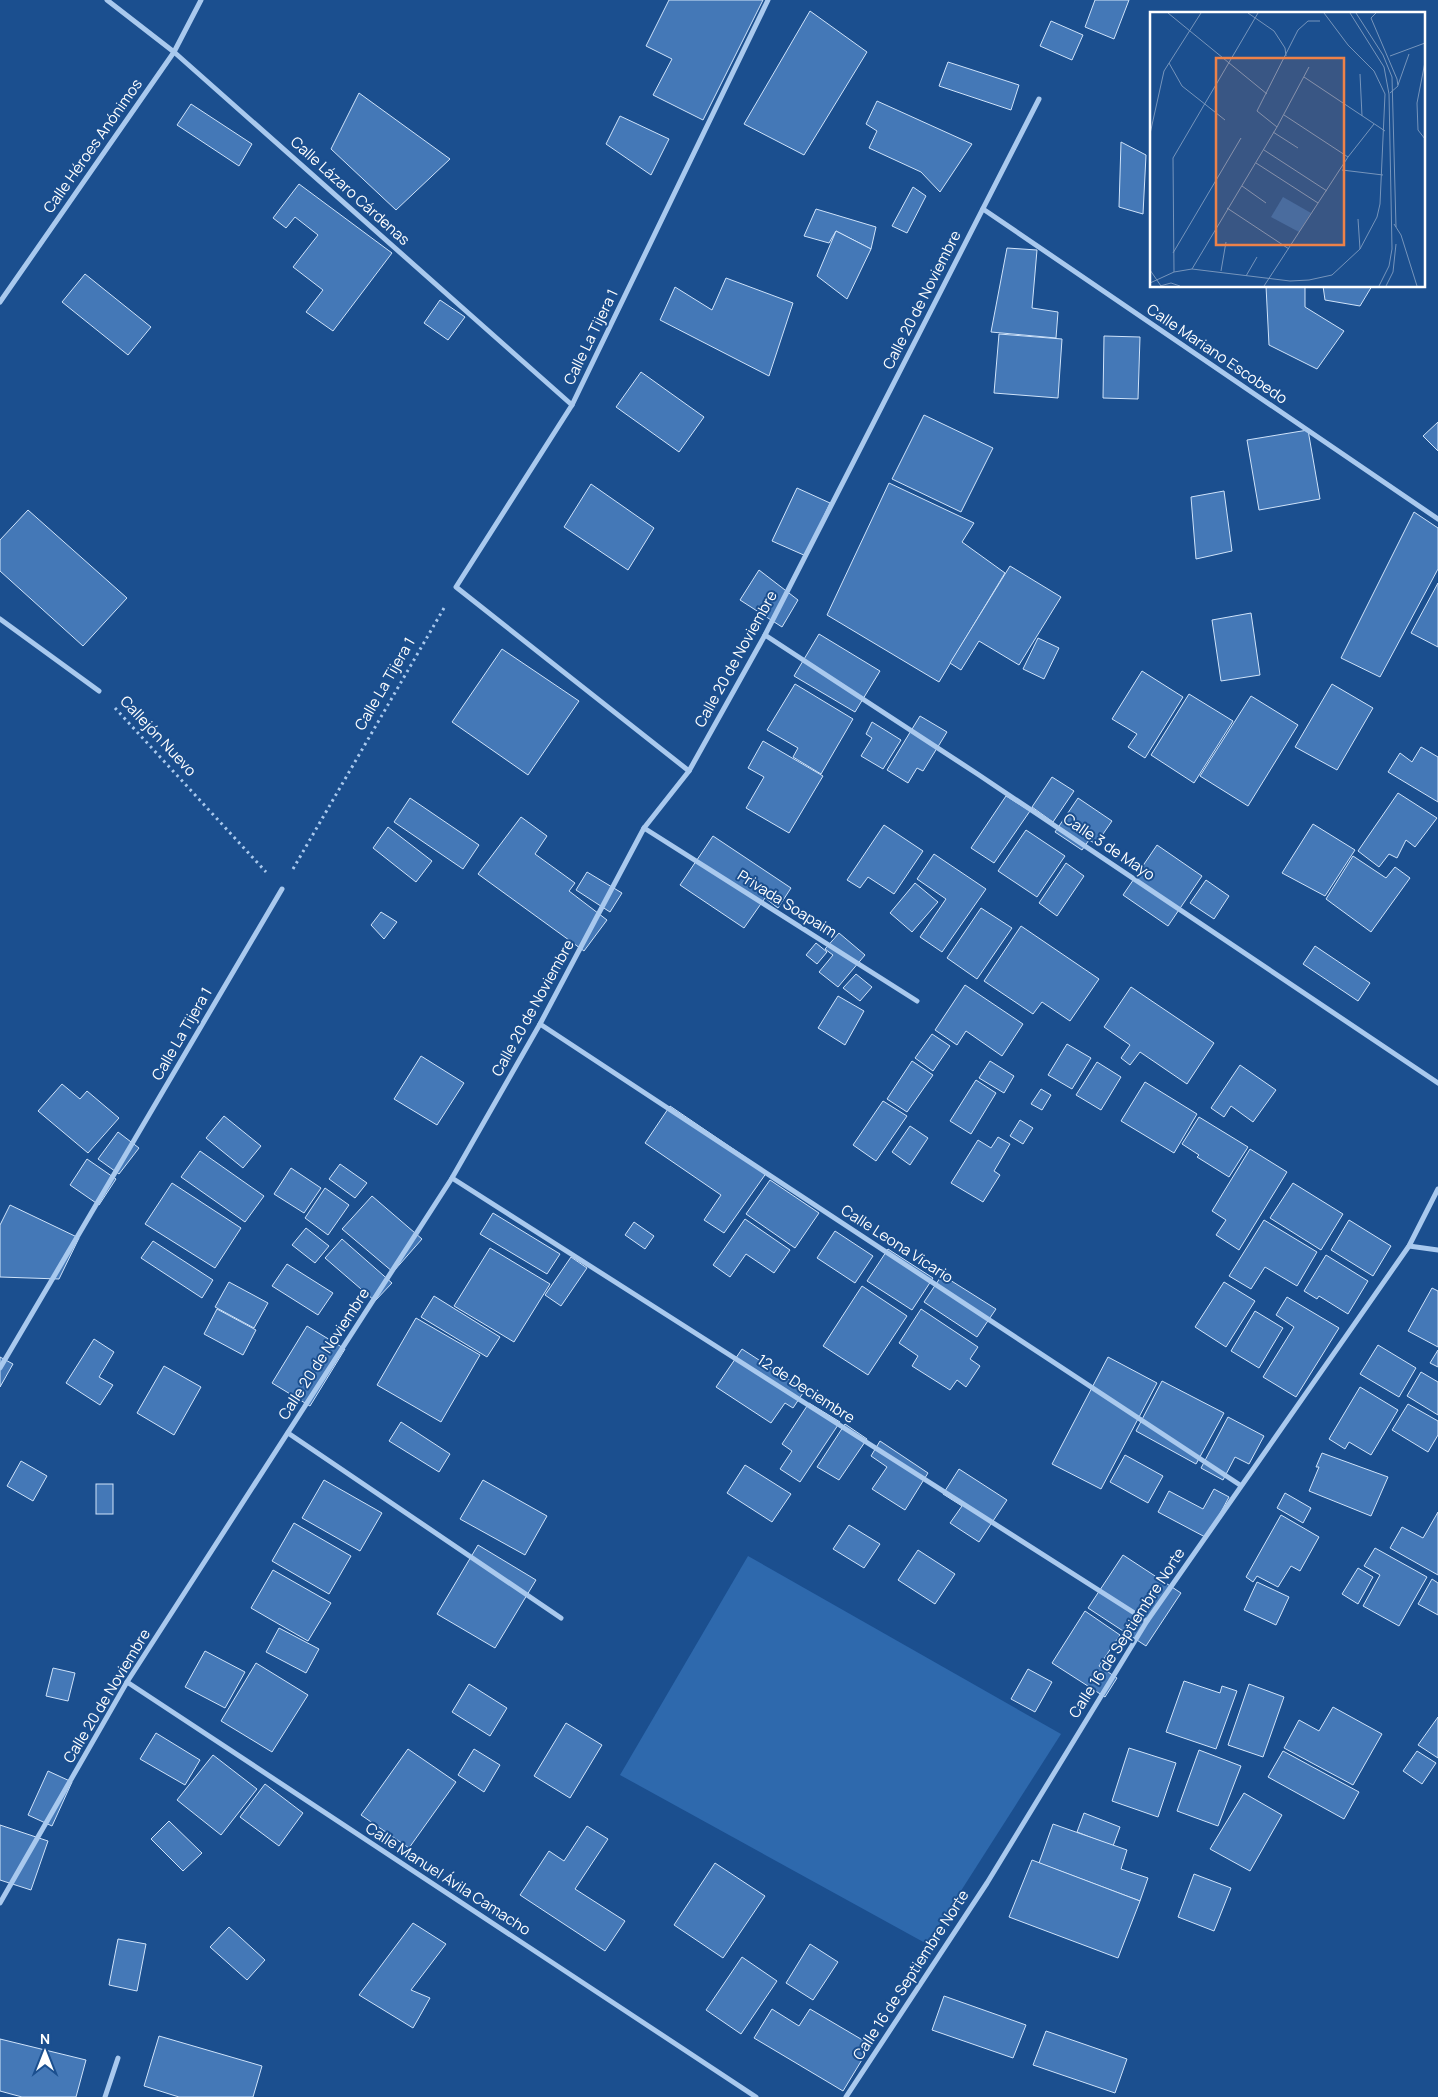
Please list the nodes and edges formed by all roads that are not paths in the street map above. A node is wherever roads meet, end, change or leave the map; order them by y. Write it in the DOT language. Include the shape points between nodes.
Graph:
graph roads {
  1 [pos="108,0"];
  2 [pos="201,0"];
  3 [pos="768,0"];
  4 [pos="174,52"];
  5 [pos="1039,99"];
  6 [pos="983,209"];
  7 [pos="0,302"];
  8 [pos="572,404"];
  9 [pos="1438,519"];
  10 [pos="0,619"];
  11 [pos="765,635"];
  12 [pos="99,690"];
  13 [pos="688,771"];
  14 [pos="644,828"];
  15 [pos="282,889"];
  16 [pos="917,1001"];
  17 [pos="540,1024"];
  18 [pos="1438,1084"];
  19 [pos="452,1178"];
  20 [pos="1438,1189"];
  21 [pos="1409,1246"];
  22 [pos="1438,1250"];
  23 [pos="0,1368"];
  24 [pos="288,1432"];
  25 [pos="1240,1485"];
  26 [pos="561,1618"];
  27 [pos="1147,1621"];
  28 [pos="127,1682"];
  29 [pos="0,1902"];
  30 [pos="118,2058"];
  31 [pos="105,2097"];
  32 [pos="756,2097"];
  33 [pos="846,2097"];
  1 -- 4 [label="street, Calle Lázaro Cárdenas"];
  2 -- 4 [label="street, Calle Héroes Anónimos"];
  3 -- 8 [label="street, Calle La Tijera 1"];
  4 -- 7 [label="street, Calle Héroes Anónimos"];
  4 -- 8 [label="street, Calle Lázaro Cárdenas"];
  5 -- 6 [label="street, Calle 20 de Noviembre"];
  6 -- 9 [label="street, Calle Mariano Escobedo"];
  6 -- 11 [label="street, Calle 20 de Noviembre"];
  8 -- 13 [label="street, Calle La Tijera 1" via="456,588"];
  10 -- 12 [label="street, Callejón Nuevo"];
  11 -- 13 [label="street, Calle 20 de Noviembre"];
  11 -- 18 [label="street, Calle 3 de Mayo" via="980,775"];
  13 -- 14 [label="street, Calle 20 de Noviembre"];
  14 -- 16 [label="street, Privada Soapaim"];
  14 -- 17 [label="street, Calle 20 de Noviembre"];
  15 -- 23 [label="street, Calle La Tijera 1"];
  17 -- 19 [label="street, Calle 20 de Noviembre"];
  17 -- 25 [label="street, Calle Leona Vicario"];
  19 -- 24 [label="street, Calle 20 de Noviembre"];
  19 -- 27 [label="street, 12 de Deciembre"];
  20 -- 21 [label="street, Calle 16 de Septiembre Norte"];
  21 -- 22 [label="street"];
  21 -- 25 [label="street, Calle 16 de Septiembre Norte"];
  24 -- 26 [label="street"];
  24 -- 28 [label="street, Calle 20 de Noviembre"];
  25 -- 27 [label="street, Calle 16 de Septiembre Norte"];
  27 -- 33 [label="street, Calle 16 de Septiembre Norte" via="987,1883"];
  28 -- 29 [label="street, Calle 20 de Noviembre"];
  28 -- 32 [label="street, Calle Manuel Ávila Camacho"];
  30 -- 31 [label="street"];
}
